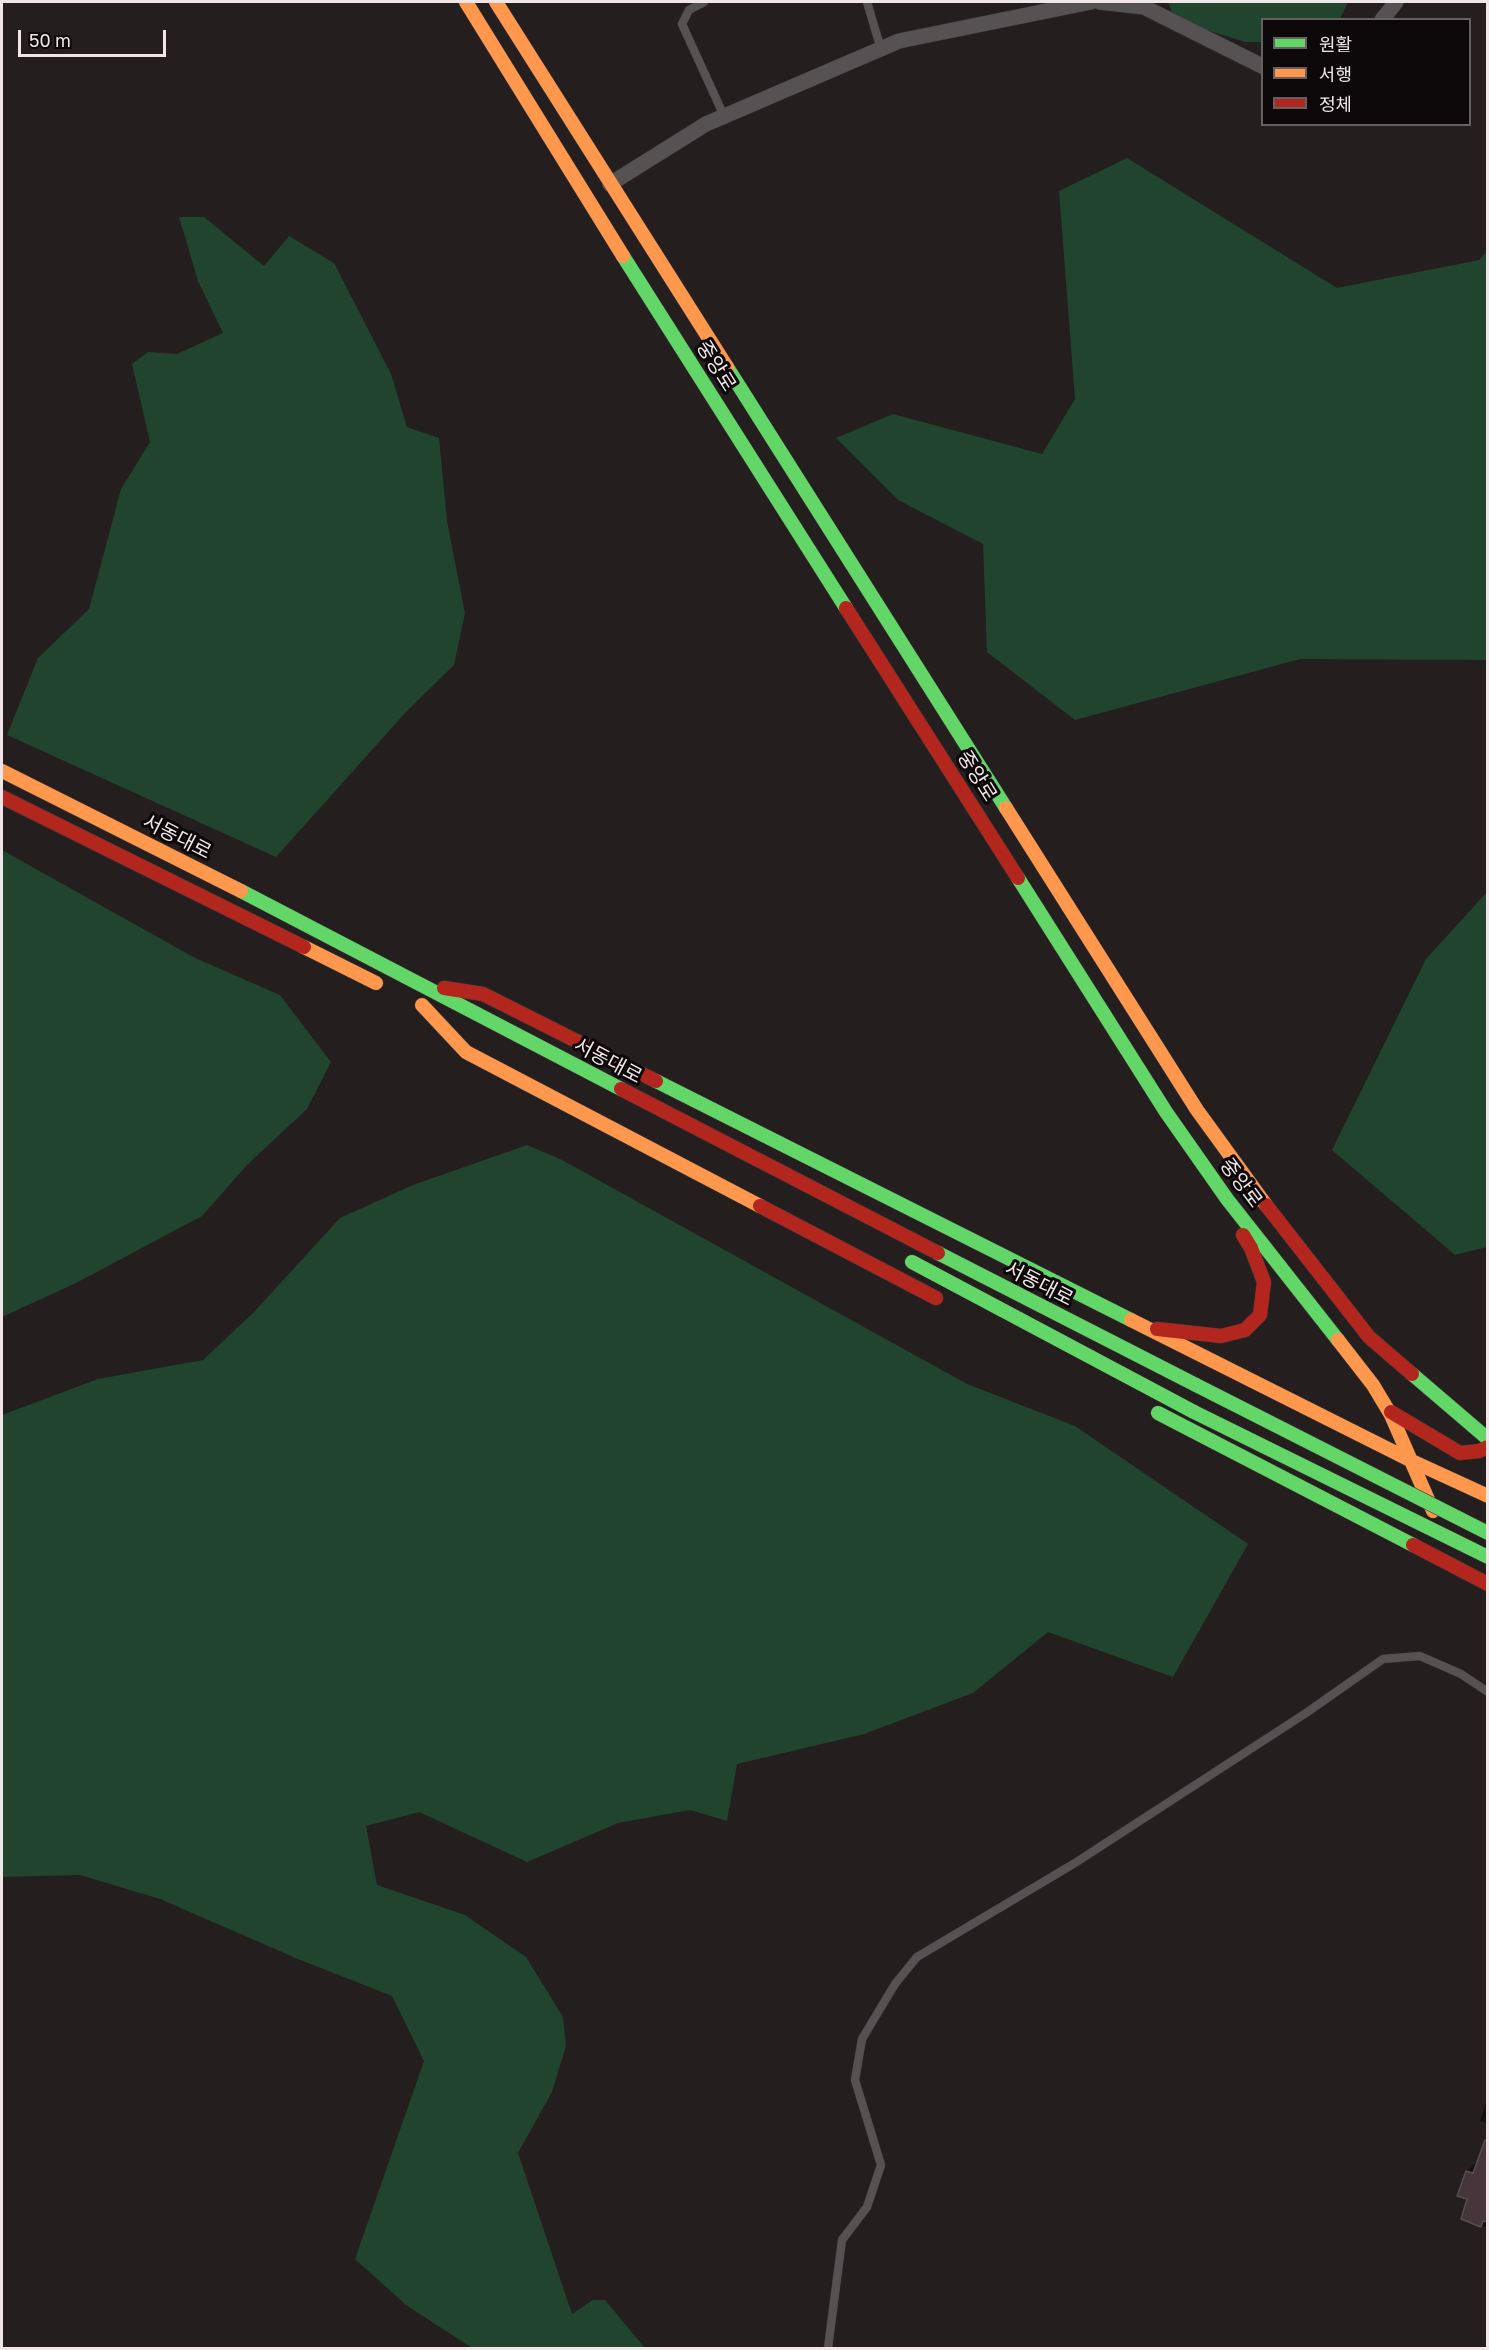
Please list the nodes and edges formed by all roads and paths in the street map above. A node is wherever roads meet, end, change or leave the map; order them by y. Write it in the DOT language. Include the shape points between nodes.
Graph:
graph roads {
  1 [pos="466,2"];
  2 [pos="496,2"];
  3 [pos="704,2"];
  4 [pos="867,2"];
  5 [pos="1091,2"];
  6 [pos="1100,2"];
  7 [pos="1396,2"];
  8 [pos="1384,18"];
  9 [pos="881,49"];
  10 [pos="1261,65"];
  11 [pos="724,116"];
  12 [pos="610,184"];
  13 [pos="2,771"];
  14 [pos="2,797"];
  15 [pos="421,984"];
  16 [pos="390,990"];
  17 [pos="458,1025"];
  18 [pos="1186,1141"];
  19 [pos="903,1258"];
  20 [pos="944,1302"];
  21 [pos="1148,1328"];
  22 [pos="1146,1407"];
  23 [pos="1305,1407"];
  24 [pos="1391,1412"];
  25 [pos="1488,1439"];
  26 [pos="1488,1447"];
  27 [pos="1414,1462"];
  28 [pos="1274,1474"];
  29 [pos="1488,1496"];
  30 [pos="1488,1533"];
  31 [pos="1488,1557"];
  32 [pos="1454,1568"];
  33 [pos="1488,1584"];
  34 [pos="1488,1692"];
  35 [pos="828,2349"];
  1 -- 18 [label="main road, 중앙로" via="554,147"];
  2 -- 12 [label="main road, 중앙로"];
  3 -- 11 [label="lane" via="690,10 682,24"];
  4 -- 9 [label="lane"];
  5 -- 9 [label="street" via="899,41"];
  6 -- 10 [label="street" via="1144,7"];
  7 -- 8 [label="street"];
  9 -- 11 [label="street"];
  11 -- 12 [label="street"];
  12 -- 25 [label="main road, 중앙로" via="1190,1100 1304,1257 1369,1337"];
  13 -- 15 [label="main road, 서동대로"];
  14 -- 16 [label="main road"];
  15 -- 21 [label="main road" via="483,994"];
  15 -- 30 [label="main road, 서동대로, bridge" via="693,1128"];
  17 -- 20 [label="main road" via="417,1003 466,1052"];
  18 -- 21 [label="main road" via="1251,1248 1264,1282 1260,1315 1245,1330 1221,1336"];
  18 -- 24 [label="main road, 중앙로"];
  19 -- 31 [label="main road, 서동대로, bridge" via="1194,1412"];
  21 -- 23 [label="main road"];
  22 -- 28 [label="main road"];
  23 -- 27 [label="main road"];
  23 -- 28 [label="main road" via="1325,1443 1311,1476"];
  24 -- 26 [label="main road" via="1460,1453"];
  24 -- 27 [label="main road, 중앙로"];
  27 -- 29 [label="main road"];
  27 -- 32 [label="main road, 중앙로"];
  28 -- 32 [label="main road"];
  32 -- 33 [label="main road"];
  34 -- 35 [label="lane" via="1461,1674 1420,1656 1383,1659 1075,1863 917,1957 861,2039 855,2080 881,2165 867,2207 842,2240"];
}
